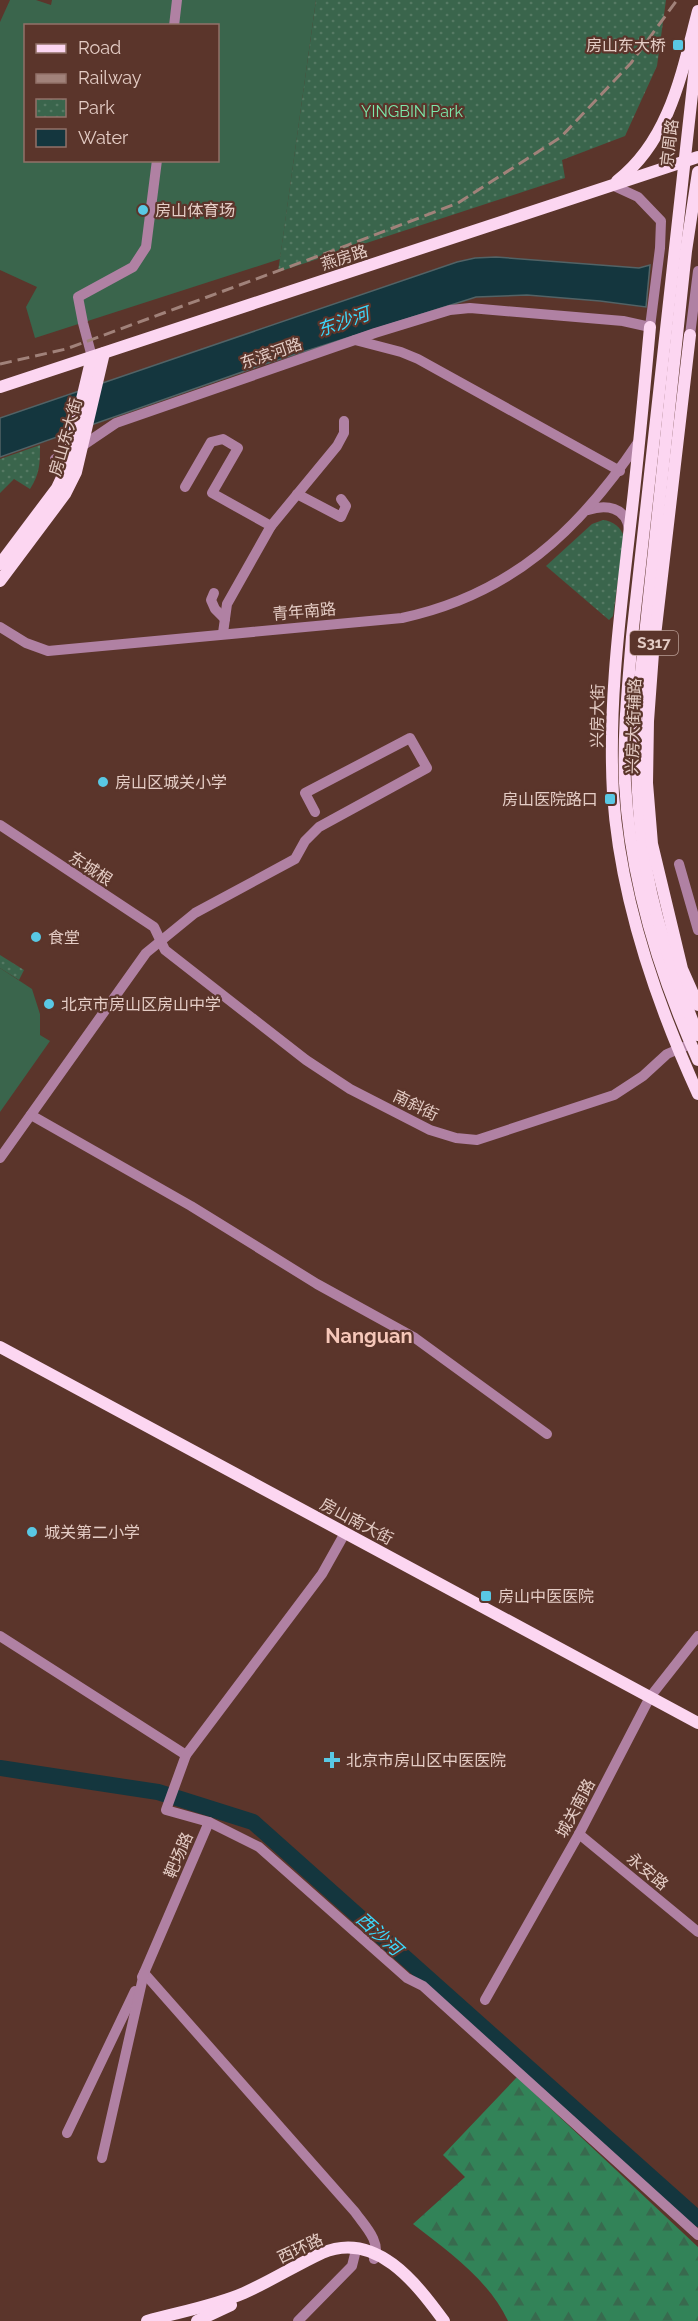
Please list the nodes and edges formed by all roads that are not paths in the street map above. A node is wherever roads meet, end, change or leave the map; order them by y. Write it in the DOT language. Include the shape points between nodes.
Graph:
graph roads {
  1 [pos="177,0"];
  2 [pos="698,11"];
  3 [pos="174,24"];
  4 [pos="698,40"];
  5 [pos="698,157"];
  6 [pos="683,161"];
  7 [pos="157,162"];
  8 [pos="698,172"];
  9 [pos="612,185"];
  10 [pos="662,221"];
  11 [pos="678,247"];
  12 [pos="698,271"];
  13 [pos="650,327"];
  14 [pos="673,333"];
  15 [pos="690,335"];
  16 [pos="355,340"];
  17 [pos="98,355"];
  18 [pos="693,355"];
  19 [pos="0,387"];
  20 [pos="658,398"];
  21 [pos="344,421"];
  22 [pos="80,438"];
  23 [pos="639,441"];
  24 [pos="70,452"];
  25 [pos="55,459"];
  26 [pos="675,466"];
  27 [pos="620,471"];
  28 [pos="185,487"];
  29 [pos="660,488"];
  30 [pos="297,494"];
  31 [pos="341,498"];
  32 [pos="585,511"];
  33 [pos="271,526"];
  34 [pos="629,536"];
  35 [pos="0,564"];
  36 [pos="0,581"];
  37 [pos="214,593"];
  38 [pos="225,619"];
  39 [pos="0,627"];
  40 [pos="223,633"];
  41 [pos="617,644"];
  42 [pos="627,697"];
  43 [pos="315,812"];
  44 [pos="0,825"];
  45 [pos="622,859"];
  46 [pos="679,864"];
  47 [pos="640,886"];
  48 [pos="698,930"];
  49 [pos="658,934"];
  50 [pos="160,940"];
  51 [pos="678,950"];
  52 [pos="646,963"];
  53 [pos="698,1005"];
  54 [pos="696,1040"];
  55 [pos="678,1049"];
  56 [pos="698,1060"];
  57 [pos="698,1094"];
  58 [pos="31,1114"];
  59 [pos="0,1158"];
  60 [pos="0,1347"];
  61 [pos="547,1434"];
  62 [pos="345,1533"];
  63 [pos="0,1636"];
  64 [pos="698,1636"];
  65 [pos="650,1697"];
  66 [pos="698,1723"];
  67 [pos="186,1755"];
  68 [pos="209,1822"];
  69 [pos="579,1834"];
  70 [pos="698,1932"];
  71 [pos="144,1973"];
  72 [pos="485,2000"];
  73 [pos="67,2133"];
  74 [pos="102,2158"];
  75 [pos="698,2235"];
  76 [pos="355,2254"];
  77 [pos="375,2256"];
  78 [pos="147,2321"];
  79 [pos="197,2321"];
  80 [pos="298,2321"];
  81 [pos="436,2321"];
  82 [pos="444,2321"];
  1 -- 3 [label="street"];
  2 -- 9 [label="main road" via="675,95 659,132 641,159"];
  4 -- 6 [label="main road, 京周路"];
  5 -- 6 [label="main road, 燕房路"];
  6 -- 9 [label="main road, 燕房路"];
  6 -- 11 [label="main road, 京周路"];
  7 -- 17 [label="street" via="146,247 134,267 78,297 83,323"];
  8 -- 11 [label="main road, 京周路"];
  9 -- 10 [label="street" via="638,197"];
  9 -- 17 [label="main road, 燕房路"];
  10 -- 11 [label="street"];
  10 -- 13 [label="street"];
  11 -- 14 [label="main road"];
  12 -- 15 [label="street"];
  13 -- 16 [label="street, 东滨河路" via="623,321 470,308 450,310"];
  13 -- 23 [label="main road, 兴房大街 / S317"];
  14 -- 18 [label="main road"];
  14 -- 20 [label="main road, 兴房大街 / S317"];
  14 -- 29 [label="main road, 兴房大街 / S317"];
  15 -- 18 [label="main road, 兴房大街辅路 / S317"];
  16 -- 22 [label="street, 东滨河路"];
  16 -- 27 [label="street" via="418,359"];
  17 -- 19 [label="main road, 燕房路"];
  17 -- 22 [label="main road, 房山东大街"];
  18 -- 26 [label="main road, 兴房大街辅路 / S317"];
  20 -- 23 [label="main road"];
  20 -- 42 [label="main road, 兴房大街 / S317"];
  21 -- 30 [label="street" via="344,432 336,446"];
  22 -- 24 [label="main road, 房山东大街"];
  22 -- 36 [label="main road, 房山东大街" via="76,471 65,494"];
  23 -- 27 [label="street, 青年南路"];
  23 -- 34 [label="main road, 兴房大街 / S317"];
  24 -- 25 [label="street"];
  24 -- 35 [label="main road, 房山东大街" via="57,488"];
  26 -- 29 [label="main road"];
  26 -- 51 [label="main road, 兴房大街辅路 / S317" via="653,653 647,783 652,844"];
  27 -- 32 [label="street, 青年南路"];
  28 -- 33 [label="street" via="211,442 223,439 238,448 212,493"];
  29 -- 49 [label="main road, 兴房大街 / S317" via="636,719 643,849"];
  30 -- 31 [label="street" via="341,517 346,506"];
  30 -- 33 [label="street"];
  32 -- 34 [label="street" via="605,506 616,509 626,518"];
  32 -- 40 [label="street, 青年南路" via="519,570 490,588 430,612 402,618"];
  33 -- 38 [label="street" via="227,604"];
  34 -- 41 [label="main road, 兴房大街 / S317"];
  37 -- 38 [label="street" via="211,600"];
  38 -- 40 [label="street"];
  39 -- 40 [label="street, 青年南路" via="48,651"];
  41 -- 42 [label="main road"];
  41 -- 45 [label="main road, 兴房大街 / S317" via="612,713 613,793"];
  42 -- 47 [label="main road, 兴房大街 / S317" via="625,784"];
  43 -- 50 [label="street" via="305,793 410,738 427,768 319,827 305,841 296,859 195,913"];
  44 -- 50 [label="street, 东城根" via="154,927"];
  45 -- 47 [label="main road"];
  45 -- 52 [label="main road, 兴房大街 / S317"];
  46 -- 48 [label="street"];
  47 -- 49 [label="main road, 兴房大街 / S317"];
  49 -- 51 [label="main road"];
  49 -- 52 [label="main road"];
  49 -- 54 [label="main road, 兴房大街 / S317" via="664,978"];
  50 -- 55 [label="street, 南斜街" via="165,950 306,1060 350,1089 430,1130 456,1138 477,1140 614,1095"];
  50 -- 58 [label="street" via="146,952"];
  51 -- 53 [label="main road, 兴房大街辅路 / S317"];
  52 -- 55 [label="main road, 兴房大街 / S317"];
  54 -- 55 [label="street, 南斜街"];
  54 -- 56 [label="main road, 兴房大街 / S317"];
  55 -- 57 [label="main road, 兴房大街 / S317"];
  58 -- 59 [label="street"];
  58 -- 61 [label="street" via="415,1338"];
  60 -- 62 [label="main road, 房山南大街"];
  62 -- 65 [label="main road, 房山南大街"];
  62 -- 67 [label="street, 靶场路" via="321,1574"];
  63 -- 67 [label="street"];
  64 -- 65 [label="street, 城关南路"];
  65 -- 66 [label="main road, 房山南大街"];
  65 -- 69 [label="street, 城关南路"];
  67 -- 68 [label="street, 靶场路" via="165,1810"];
  68 -- 71 [label="street, 靶场路"];
  68 -- 75 [label="street" via="259,1847 407,1978 423,1986"];
  69 -- 70 [label="street, 永安路"];
  69 -- 72 [label="street, 城关南路"];
  71 -- 73 [label="street"];
  71 -- 74 [label="street, 靶场路"];
  71 -- 77 [label="street" via="355,2212 373,2236"];
  76 -- 77 [label="main road, 西环路"];
  76 -- 79 [label="main road, 西环路" via="323,2260"];
  76 -- 80 [label="street" via="352,2266"];
  77 -- 78 [label="main road, 西环路" via="356,2248 330,2250 233,2297"];
  77 -- 81 [label="main road, 西环路"];
  77 -- 82 [label="main road, 西环路" via="391,2262 405,2274"];
}
